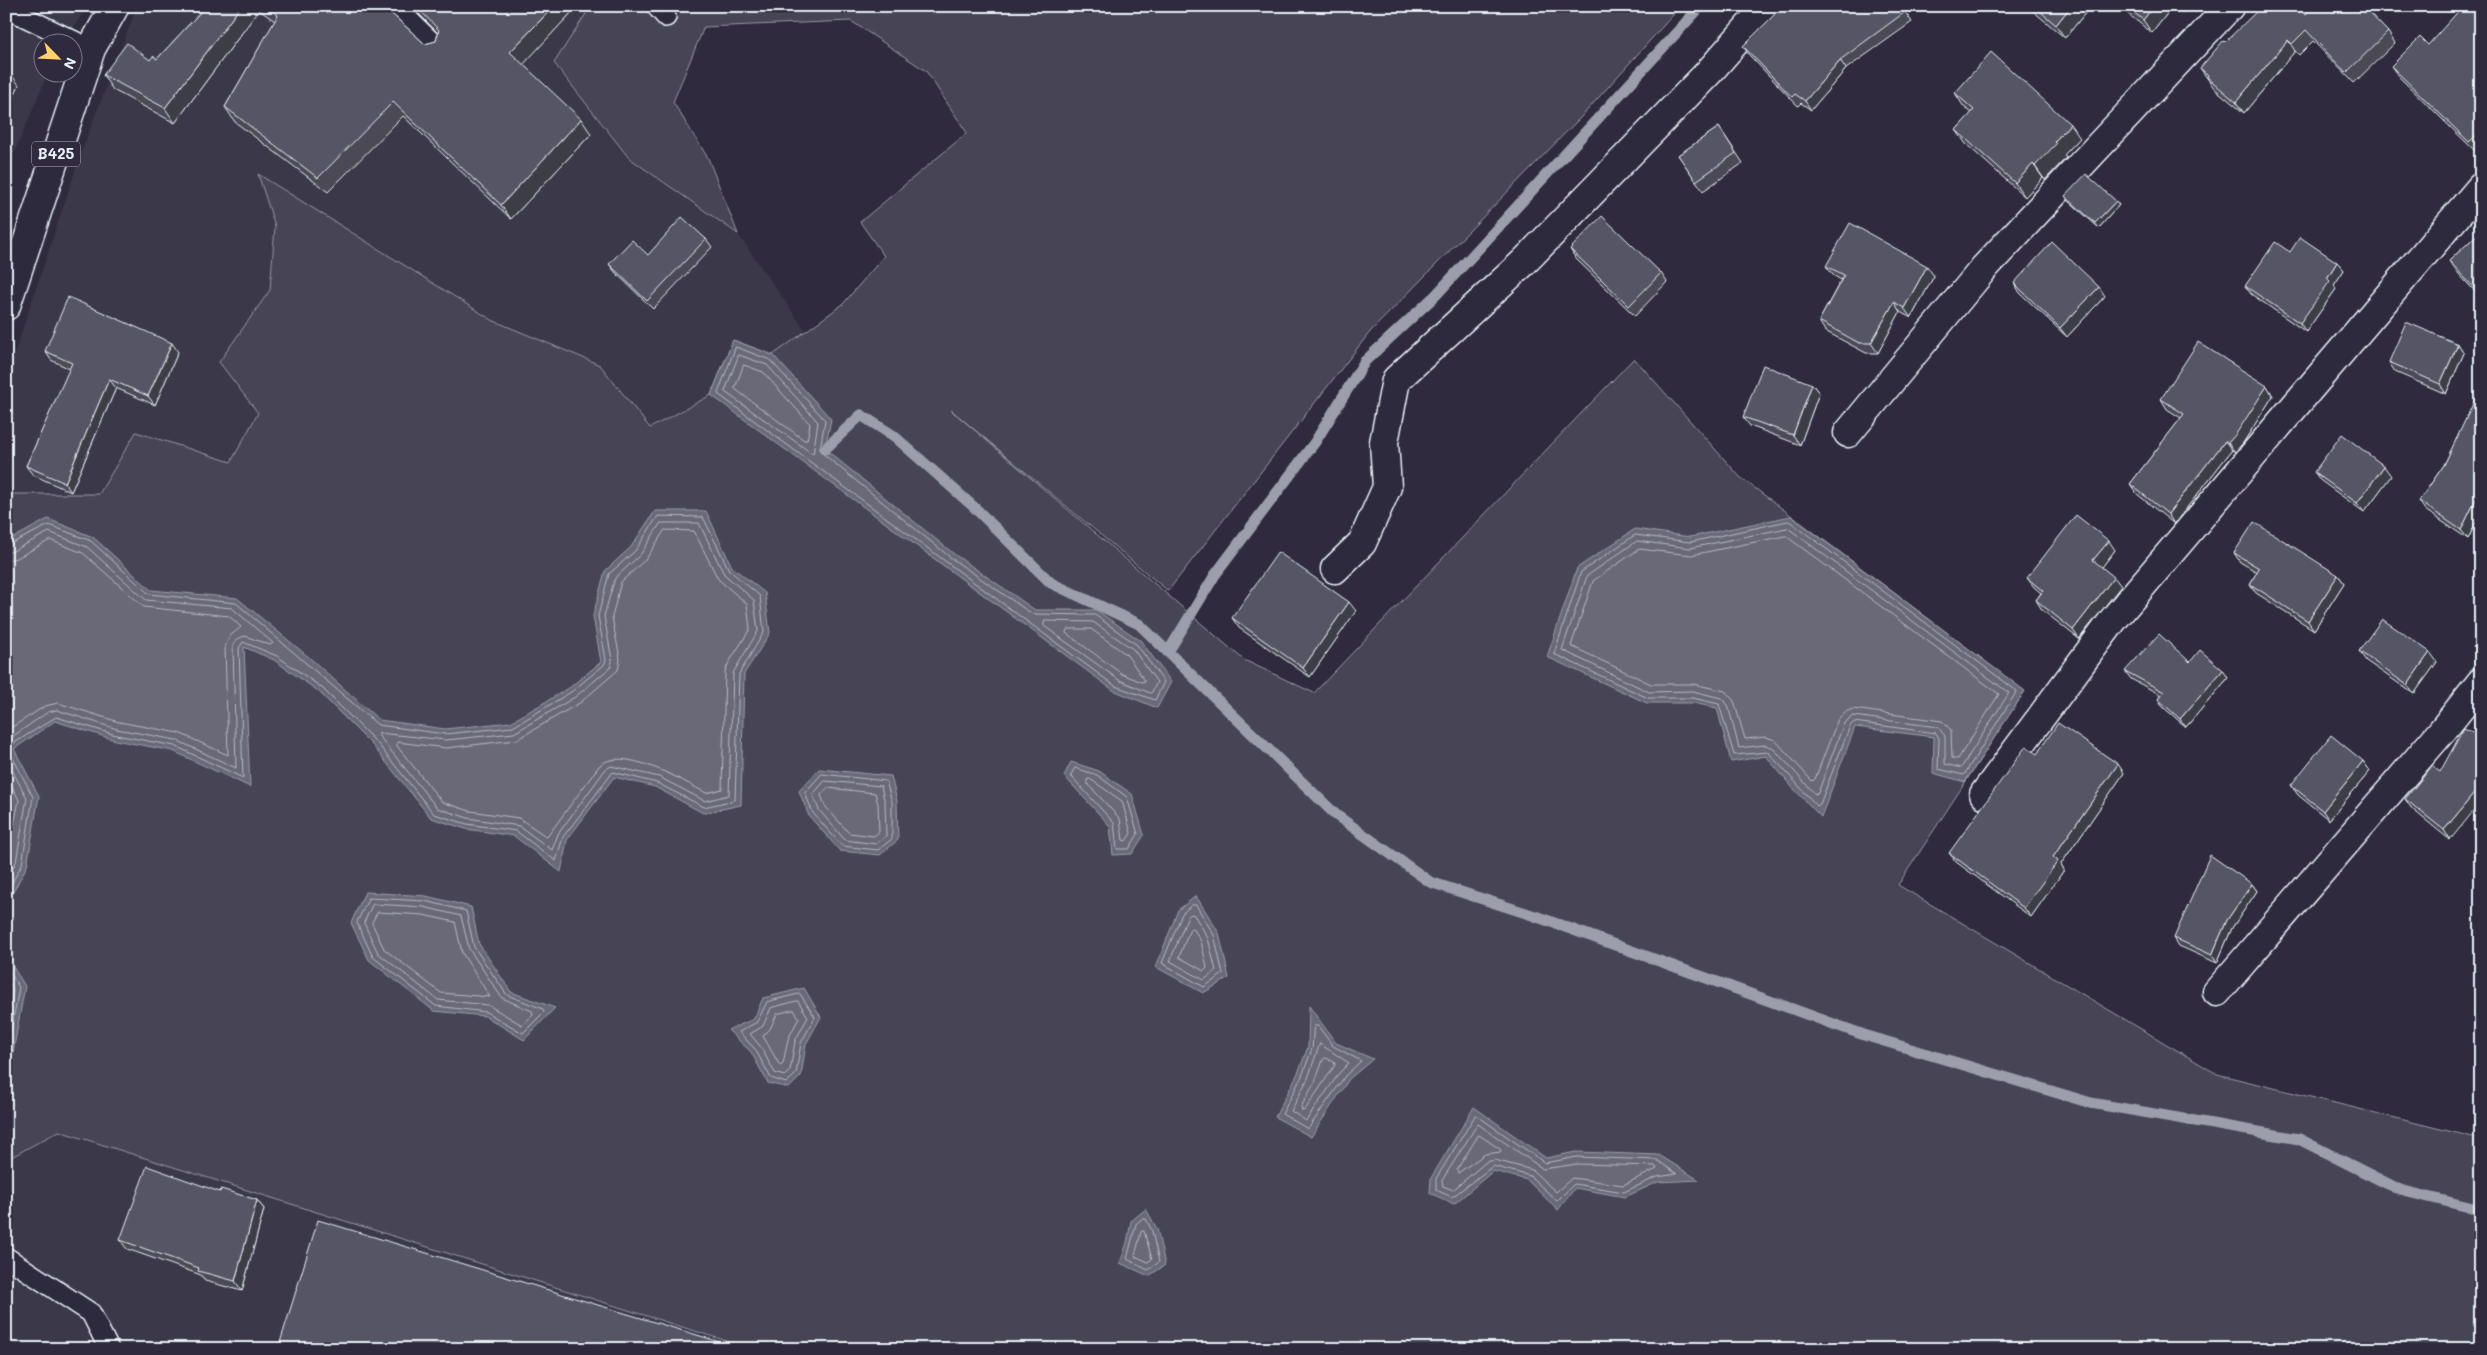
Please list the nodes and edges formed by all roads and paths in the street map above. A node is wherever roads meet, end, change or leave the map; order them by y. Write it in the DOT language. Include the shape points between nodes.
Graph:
graph roads {
  1 [pos="115,6"];
  2 [pos="395,6"];
  3 [pos="1767,6"];
  4 [pos="2230,6"];
  5 [pos="6,8"];
  6 [pos="438,48"];
  7 [pos="91,49"];
  8 [pos="2481,187"];
  9 [pos="6,306"];
  10 [pos="1848,432"];
  11 [pos="1335,569"];
  12 [pos="2481,682"];
  13 [pos="1984,794"];
  14 [pos="2216,992"];
  15 [pos="6,1257"];
  16 [pos="109,1349"];
  1 -- 7 [label="street, B425"];
  2 -- 6 [label="lane"];
  3 -- 11 [label="street" via="1710,72 1530,256 1396,380 1384,442 1387,487 1362,543"];
  4 -- 10 [label="street" via="1985,267"];
  5 -- 7 [label="lane"];
  7 -- 9 [label="street, B425"];
  8 -- 13 [label="street" via="2113,620"];
  12 -- 14 [label="street"];
  15 -- 16 [label="lane" via="91,1312"];
}
